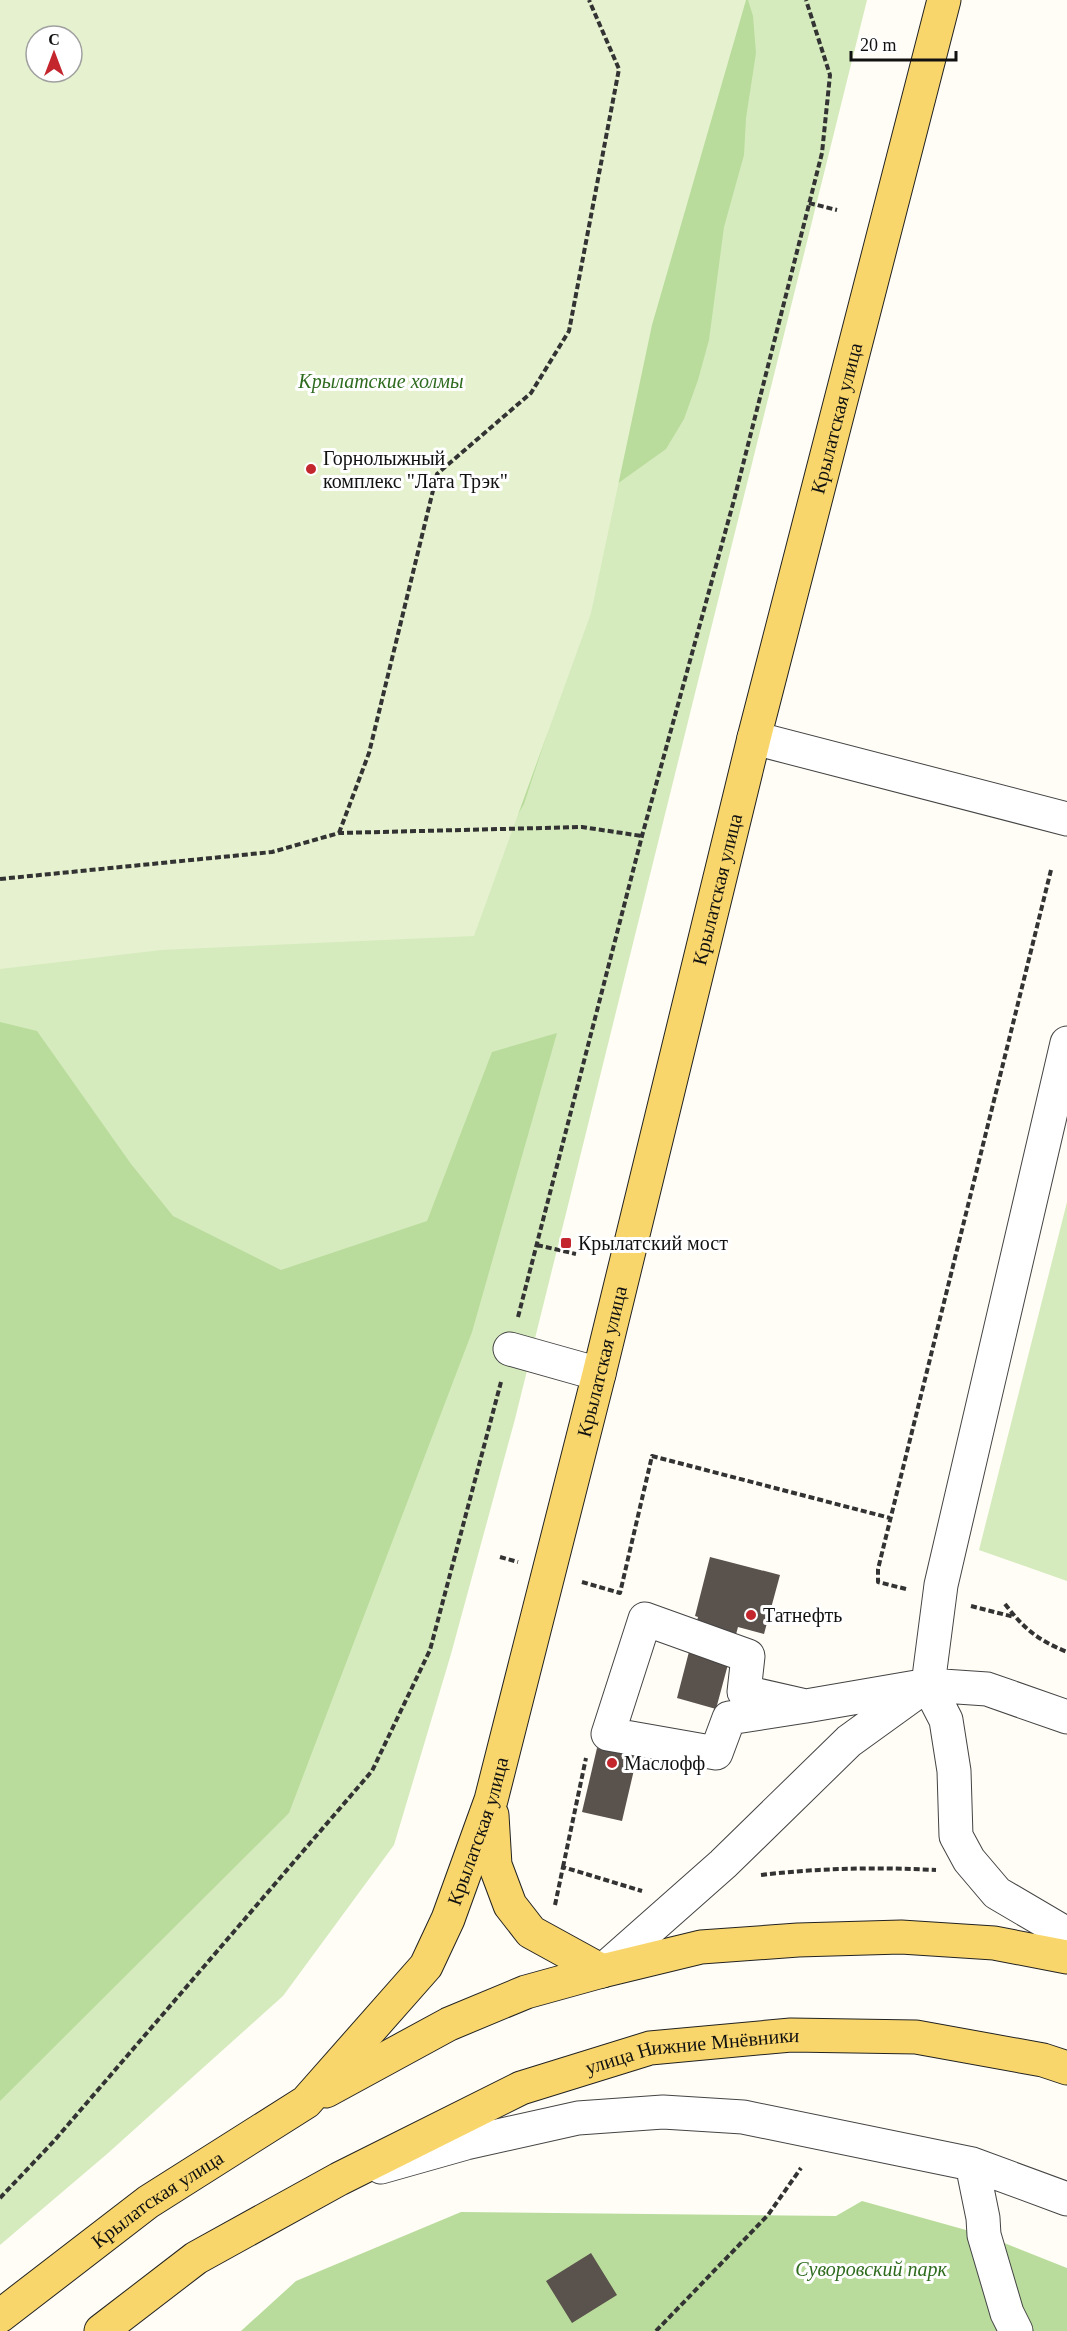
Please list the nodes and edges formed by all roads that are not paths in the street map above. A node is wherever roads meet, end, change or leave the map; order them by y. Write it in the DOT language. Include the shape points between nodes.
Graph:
graph roads {
  1 [pos="944,0"];
  2 [pos="754,738"];
  3 [pos="1067,819"];
  4 [pos="1067,1043"];
  5 [pos="510,1349"];
  6 [pos="598,1374"];
  7 [pos="928,1685"];
  8 [pos="806,1706"];
  9 [pos="1067,1717"];
  10 [pos="491,1800"];
  11 [pos="1067,1934"];
  12 [pos="1067,1957"];
  13 [pos="602,1971"];
  14 [pos="1067,2068"];
  15 [pos="306,2102"];
  16 [pos="972,2164"];
  17 [pos="339,2179"];
  18 [pos="1067,2199"];
  19 [pos="0,2316"];
  20 [pos="101,2331"];
  21 [pos="1016,2331"];
  1 -- 2 [label="main road, Крылатская улица"];
  2 -- 3 [label="street"];
  2 -- 6 [label="main road, Крылатская улица"];
  4 -- 7 [label="street" via="941,1585"];
  5 -- 6 [label="street"];
  6 -- 10 [label="main road, Крылатская улица"];
  7 -- 8 [label="street"];
  7 -- 9 [label="street" via="987,1689"];
  7 -- 11 [label="street" via="946,1720 954,1772 956,1836 969,1860 997,1893"];
  7 -- 13 [label="street" via="849,1741 723,1864"];
  8 -- 8 [label="street" via="744,1692 748,1656 645,1619 608,1734 716,1753 729,1718"];
  10 -- 13 [label="main road" via="495,1865 510,1905 531,1932"];
  10 -- 15 [label="main road, Крылатская улица" via="448,1919 426,1966"];
  12 -- 13 [label="main road" via="982,1942 901,1938 798,1940 701,1947"];
  13 -- 15 [label="main road" via="526,1992 449,2024"];
  14 -- 17 [label="main road, улица Нижние Мнёвники" via="1043,2060 916,2037 791,2035 650,2048 521,2088"];
  15 -- 19 [label="main road, Крылатская улица" via="148,2202"];
  16 -- 17 [label="street" via="743,2117 663,2112 578,2118 465,2143"];
  16 -- 18 [label="street"];
  16 -- 21 [label="street" via="984,2235"];
  17 -- 20 [label="main road" via="196,2258"];
}
